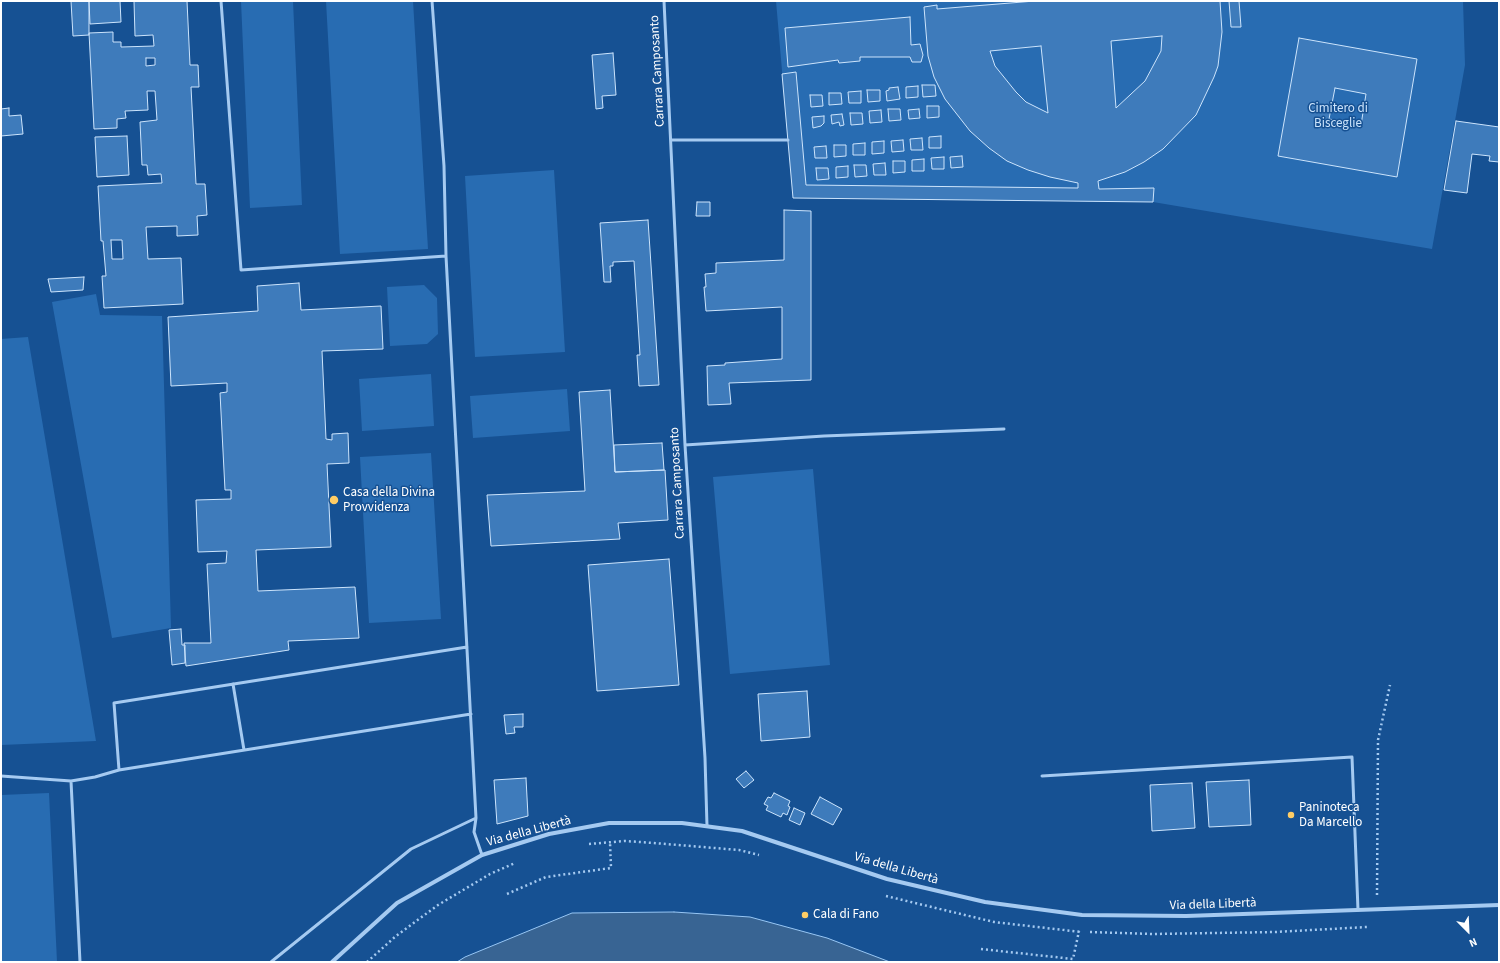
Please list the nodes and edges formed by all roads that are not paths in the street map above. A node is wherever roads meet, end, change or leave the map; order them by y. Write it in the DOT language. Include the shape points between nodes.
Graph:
graph roads {
  1 [pos="220,1"];
  2 [pos="432,1"];
  3 [pos="664,1"];
  4 [pos="672,140"];
  5 [pos="788,140"];
  6 [pos="446,256"];
  7 [pos="1004,429"];
  8 [pos="685,445"];
  9 [pos="467,647"];
  10 [pos="233,684"];
  11 [pos="471,714"];
  12 [pos="244,750"];
  13 [pos="118,770"];
  14 [pos="1,776"];
  15 [pos="1042,776"];
  16 [pos="71,782"];
  17 [pos="476,818"];
  18 [pos="707,826"];
  19 [pos="482,855"];
  20 [pos="1499,904"];
  21 [pos="1358,910"];
  22 [pos="80,962"];
  23 [pos="271,962"];
  24 [pos="332,962"];
  1 -- 6 [label="lane" via="241,270"];
  2 -- 6 [label="lane" via="444,166"];
  3 -- 4 [label="lane, Carrara Camposanto"];
  4 -- 5 [label="lane, Carrara Camposanto"];
  4 -- 8 [label="lane, Carrara Camposanto"];
  6 -- 9 [label="lane"];
  7 -- 8 [label="lane" via="824,436"];
  8 -- 18 [label="lane, Carrara Camposanto"];
  9 -- 10 [label="lane"];
  9 -- 11 [label="lane"];
  10 -- 12 [label="lane"];
  10 -- 13 [label="lane" via="114,703"];
  11 -- 12 [label="lane"];
  11 -- 17 [label="lane"];
  12 -- 13 [label="lane"];
  13 -- 16 [label="lane" via="95,778"];
  14 -- 16 [label="lane"];
  15 -- 21 [label="lane" via="1352,757"];
  16 -- 22 [label="lane"];
  17 -- 19 [label="lane" via="474,832"];
  17 -- 23 [label="lane" via="410,849"];
  18 -- 19 [label="street, Via della Libertà" via="682,823 609,824 549,834"];
  18 -- 21 [label="street, Via della Libertà" via="742,831 887,879 985,902 1082,915 1186,916"];
  19 -- 24 [label="street, Via della Libertà" via="397,903"];
  20 -- 21 [label="street, Via della Libertà"];
}
